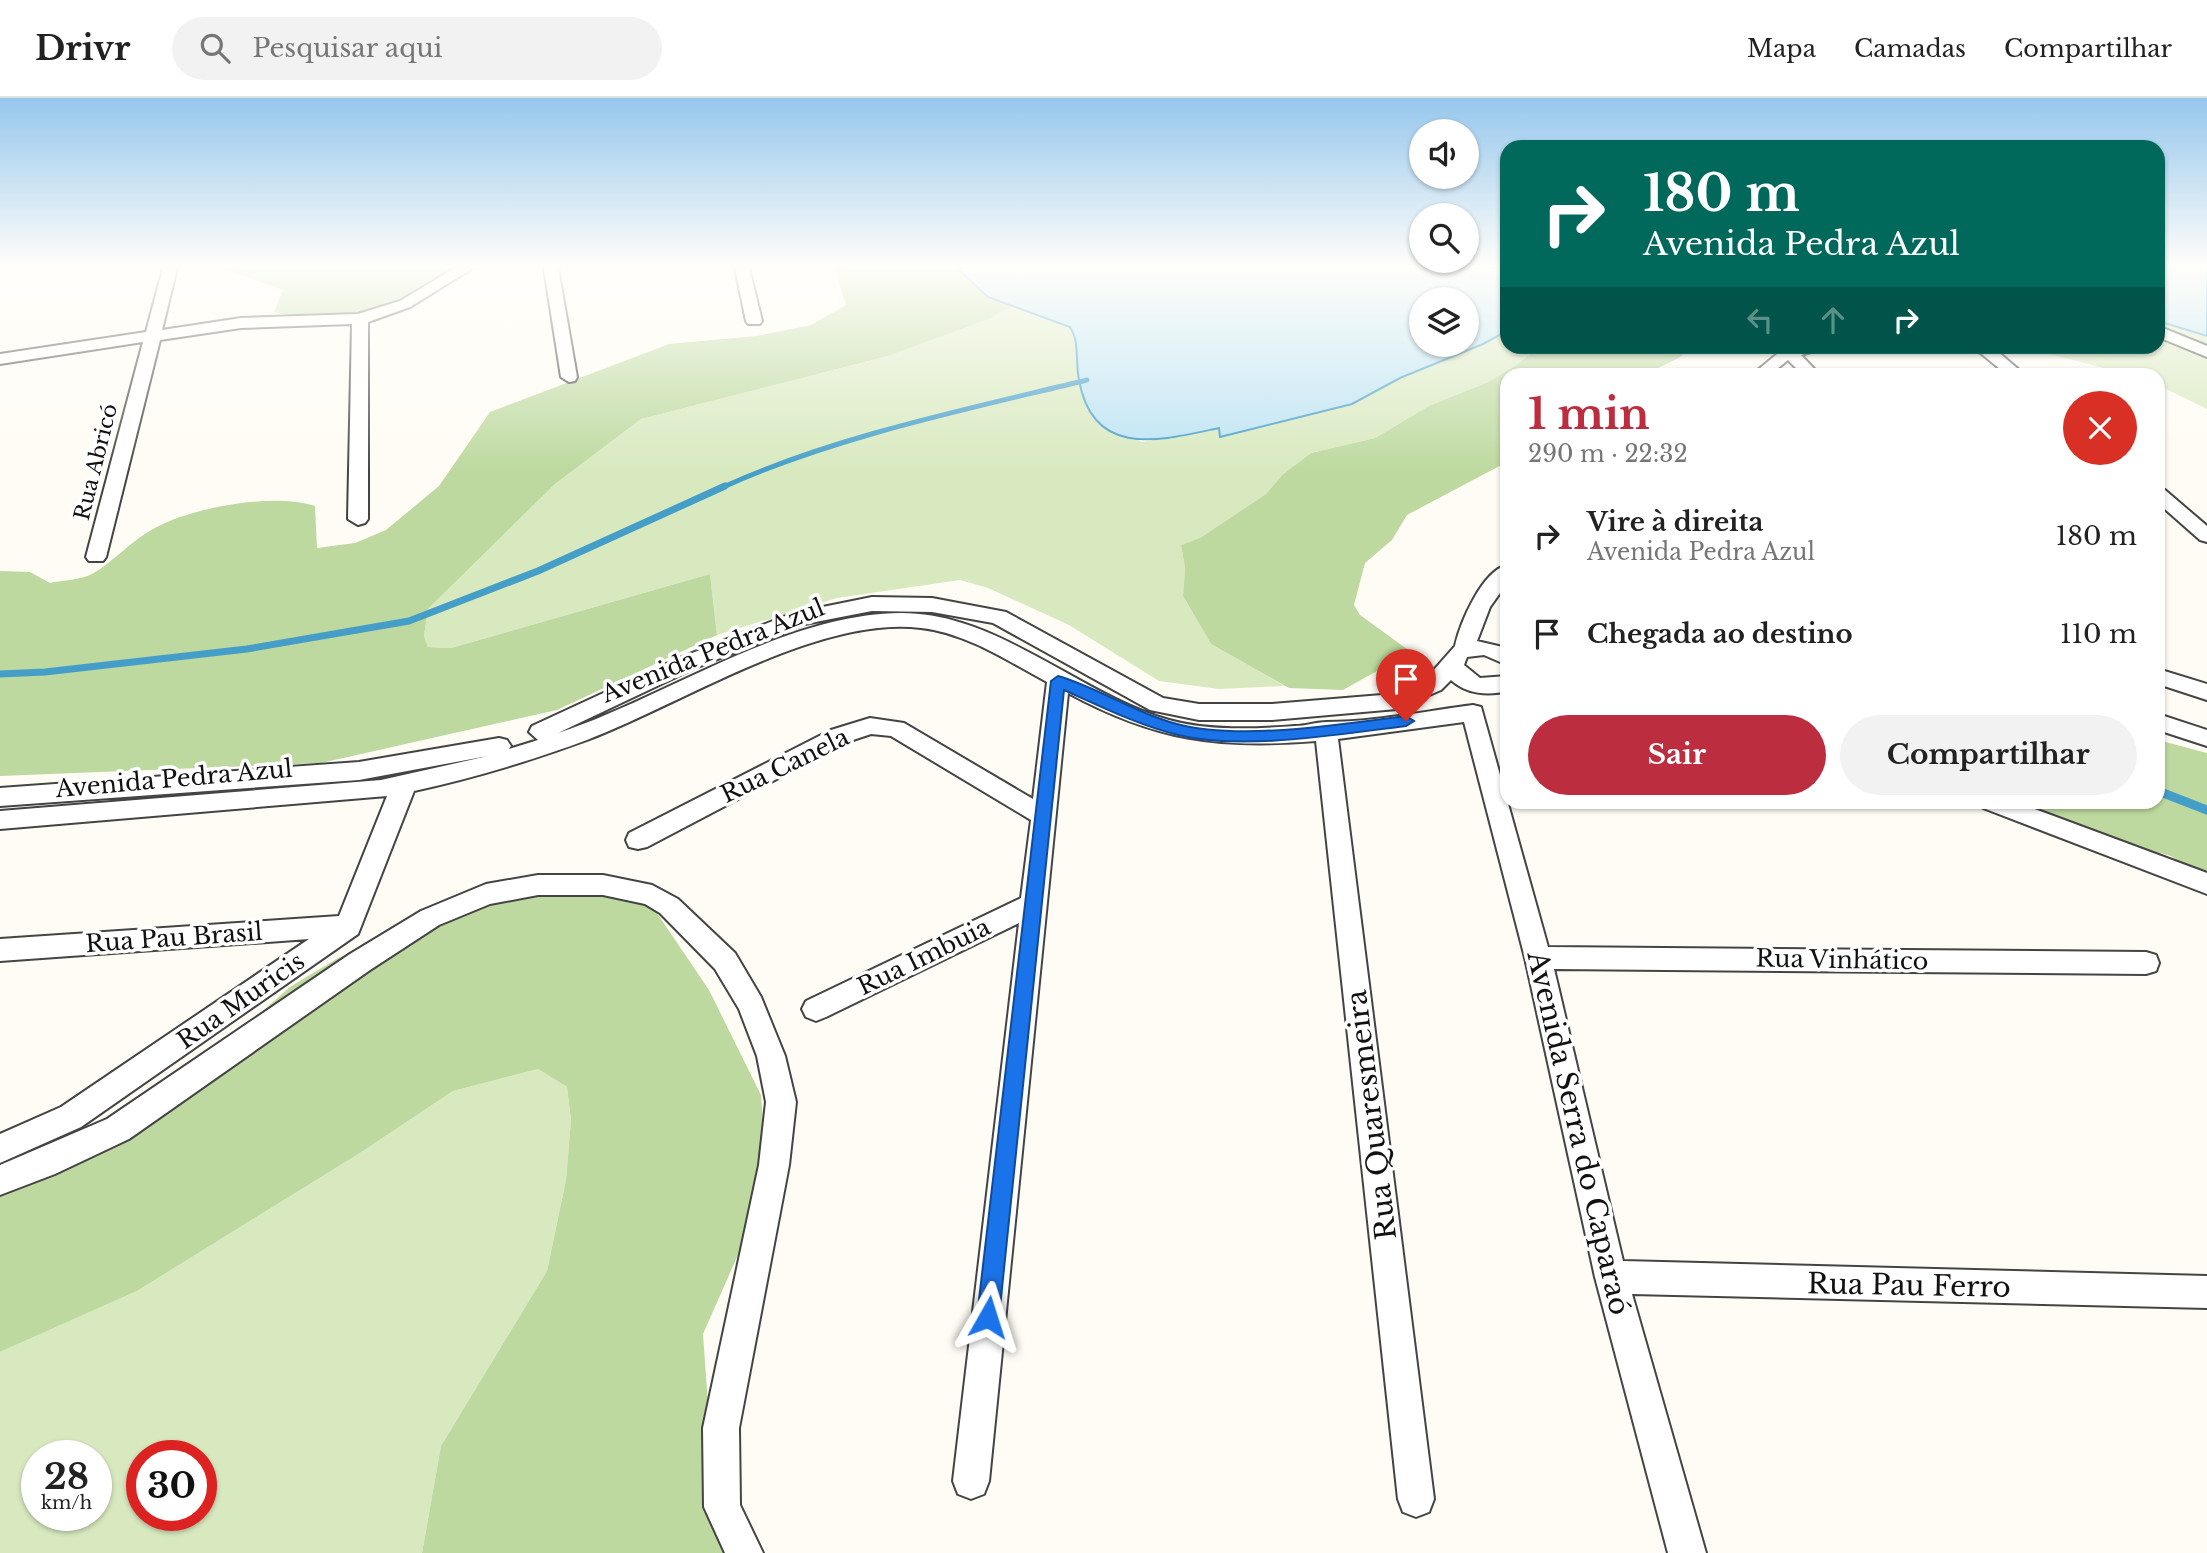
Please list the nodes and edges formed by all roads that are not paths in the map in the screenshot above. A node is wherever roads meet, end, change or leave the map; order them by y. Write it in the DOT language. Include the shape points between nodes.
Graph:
graph roads {
  1 [pos="158,336"];
  2 [pos="360,336"];
  3 [pos="562,336"];
  4 [pos="2169,336"];
  5 [pos="151,337"];
  6 [pos="2207,352"];
  7 [pos="1787,354"];
  8 [pos="1791,354"];
  9 [pos="1990,354"];
  10 [pos="0,359"];
  11 [pos="1769,368"];
  12 [pos="1805,368"];
  13 [pos="2008,368"];
  14 [pos="569,377"];
  15 [pos="2165,500"];
  16 [pos="358,519"];
  17 [pos="2207,536"];
  18 [pos="96,557"];
  19 [pos="1500,579"];
  20 [pos="1500,654"];
  21 [pos="1459,657"];
  22 [pos="2165,678"];
  23 [pos="1058,681"];
  24 [pos="1500,687"];
  25 [pos="2207,692"];
  26 [pos="1479,700"];
  27 [pos="2165,724"];
  28 [pos="1326,730"];
  29 [pos="2207,738"];
  30 [pos="405,783"];
  31 [pos="1500,792"];
  32 [pos="0,796"];
  33 [pos="1504,809"];
  34 [pos="2012,809"];
  35 [pos="1043,816"];
  36 [pos="0,820"];
  37 [pos="638,840"];
  38 [pos="2207,884"];
  39 [pos="1032,905"];
  40 [pos="349,926"];
  41 [pos="0,950"];
  42 [pos="1538,958"];
  43 [pos="2146,963"];
  44 [pos="816,1009"];
  45 [pos="0,1149"];
  46 [pos="0,1180"];
  47 [pos="1611,1277"];
  48 [pos="2207,1292"];
  49 [pos="971,1481"];
  50 [pos="1416,1499"];
  51 [pos="744,1553"];
  52 [pos="1687,1553"];
  1 -- 5 [label="street"];
  2 -- 16 [label="street"];
  3 -- 14 [label="street"];
  4 -- 6 [label="street"];
  5 -- 10 [label="street"];
  5 -- 18 [label="street, Rua Abricó"];
  7 -- 11 [label="street"];
  8 -- 12 [label="street"];
  9 -- 13 [label="street"];
  15 -- 17 [label="street"];
  19 -- 21 [label="street" via="1482,601"];
  20 -- 21 [label="street" via="1485,648"];
  21 -- 26 [label="street" via="1462,678"];
  21 -- 32 [label="street, Avenida Pedra Azul" via="1433,685 1397,701 1272,712 1178,710 1158,705 999,617 932,605 872,604 800,618 685,664 545,730 486,750 359,771"];
  22 -- 25 [label="street"];
  23 -- 28 [label="street, Avenida Pedra Azul" via="1141,719 1181,730 1229,736"];
  23 -- 30 [label="street, Avenida Pedra Azul" via="976,637 934,623 867,621 797,640 580,734 479,768"];
  23 -- 35 [label="street"];
  24 -- 26 [label="street, Avenida Pedra Azul"];
  26 -- 28 [label="street, Avenida Pedra Azul"];
  26 -- 31 [label="street, Avenida Serra do Caparaó"];
  27 -- 29 [label="street"];
  28 -- 50 [label="street, Rua Quaresmeira"];
  30 -- 36 [label="street, Avenida Pedra Azul" via="367,790"];
  30 -- 40 [label="street"];
  33 -- 42 [label="street, Avenida Serra do Caparaó"];
  34 -- 38 [label="street"];
  35 -- 37 [label="street, Rua Canela" via="896,729 870,726 839,736"];
  35 -- 39 [label="street"];
  39 -- 44 [label="street, Rua Imbuia"];
  39 -- 49 [label="street"];
  40 -- 41 [label="street, Rua Pau Brasil"];
  40 -- 45 [label="street, Rua Muricis" via="71,1117"];
  42 -- 43 [label="street, Rua Vinhático"];
  42 -- 47 [label="street, Avenida Serra do Caparaó"];
  46 -- 51 [label="street" via="118,1129 430,918 486,894 538,885 603,885 652,895 725,961 751,1005 771,1056 781,1102 774,1166 721,1428 722,1507"];
  47 -- 48 [label="street, Rua Pau Ferro"];
  47 -- 52 [label="street, Avenida Serra do Caparaó"];
}
